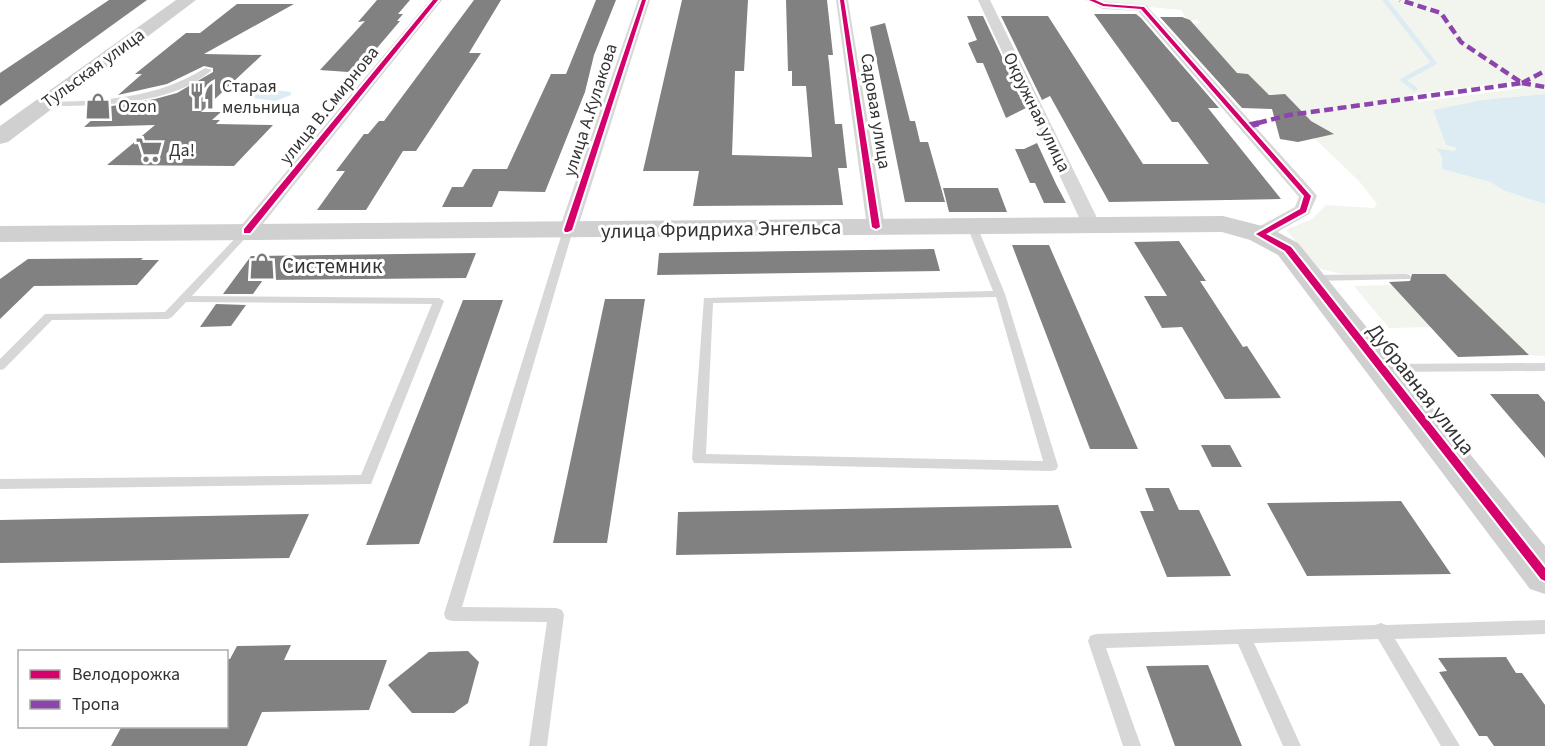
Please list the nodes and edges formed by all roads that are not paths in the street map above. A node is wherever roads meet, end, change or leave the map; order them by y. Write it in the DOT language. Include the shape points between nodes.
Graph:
graph roads {
  1 [pos="187,0"];
  2 [pos="436,0"];
  3 [pos="644,0"];
  4 [pos="842,0"];
  5 [pos="984,0"];
  6 [pos="1091,0"];
  7 [pos="208,70"];
  8 [pos="45,104"];
  9 [pos="0,137"];
  10 [pos="1091,224"];
  11 [pos="972,226"];
  12 [pos="876,227"];
  13 [pos="568,230"];
  14 [pos="247,231"];
  15 [pos="0,234"];
  16 [pos="1260,234"];
  17 [pos="1311,278"];
  18 [pos="1406,278"];
  19 [pos="1000,294"];
  20 [pos="181,299"];
  21 [pos="0,366"];
  22 [pos="1545,367"];
  23 [pos="1381,368"];
  24 [pos="0,484"];
  25 [pos="1545,576"];
  26 [pos="1545,627"];
  27 [pos="1381,630"];
  28 [pos="1243,637"];
  29 [pos="538,746"];
  30 [pos="1132,746"];
  31 [pos="1292,746"];
  32 [pos="1452,746"];
  1 -- 8 [label="main road, Тульская улица"];
  2 -- 14 [label="street, улица В.Смирнова"];
  3 -- 13 [label="street, улица А.Кулакова"];
  4 -- 12 [label="street, Садовая улица"];
  5 -- 10 [label="street, Окружная улица"];
  6 -- 16 [label="street" via="1102,5 1142,8 1308,196 1303,210"];
  7 -- 8 [label="lane" via="174,89 117,100"];
  8 -- 9 [label="main road, Тульская улица"];
  10 -- 11 [label="main road, улица Фридриха Энгельса"];
  10 -- 16 [label="main road, улица Фридриха Энгельса" via="1223,224"];
  11 -- 12 [label="main road, улица Фридриха Энгельса"];
  11 -- 19 [label="lane"];
  12 -- 13 [label="main road, улица Фридриха Энгельса"];
  13 -- 14 [label="main road, улица Фридриха Энгельса"];
  13 -- 29 [label="lane" via="452,614 556,615"];
  14 -- 15 [label="main road, улица Фридриха Энгельса"];
  14 -- 20 [label="lane"];
  16 -- 17 [label="main road, Дубравная улица" via="1288,249"];
  17 -- 18 [label="lane"];
  17 -- 23 [label="main road, Дубравная улица"];
  19 -- 19 [label="lane" via="1051,465 699,459 708,300"];
  20 -- 21 [label="lane" via="168,315 49,316"];
  20 -- 24 [label="lane" via="439,301 366,480"];
  22 -- 23 [label="lane"];
  23 -- 25 [label="main road, Дубравная улица"];
  26 -- 27 [label="lane"];
  27 -- 28 [label="lane"];
  27 -- 32 [label="lane"];
  28 -- 30 [label="lane" via="1096,641"];
  28 -- 31 [label="lane"];
}
